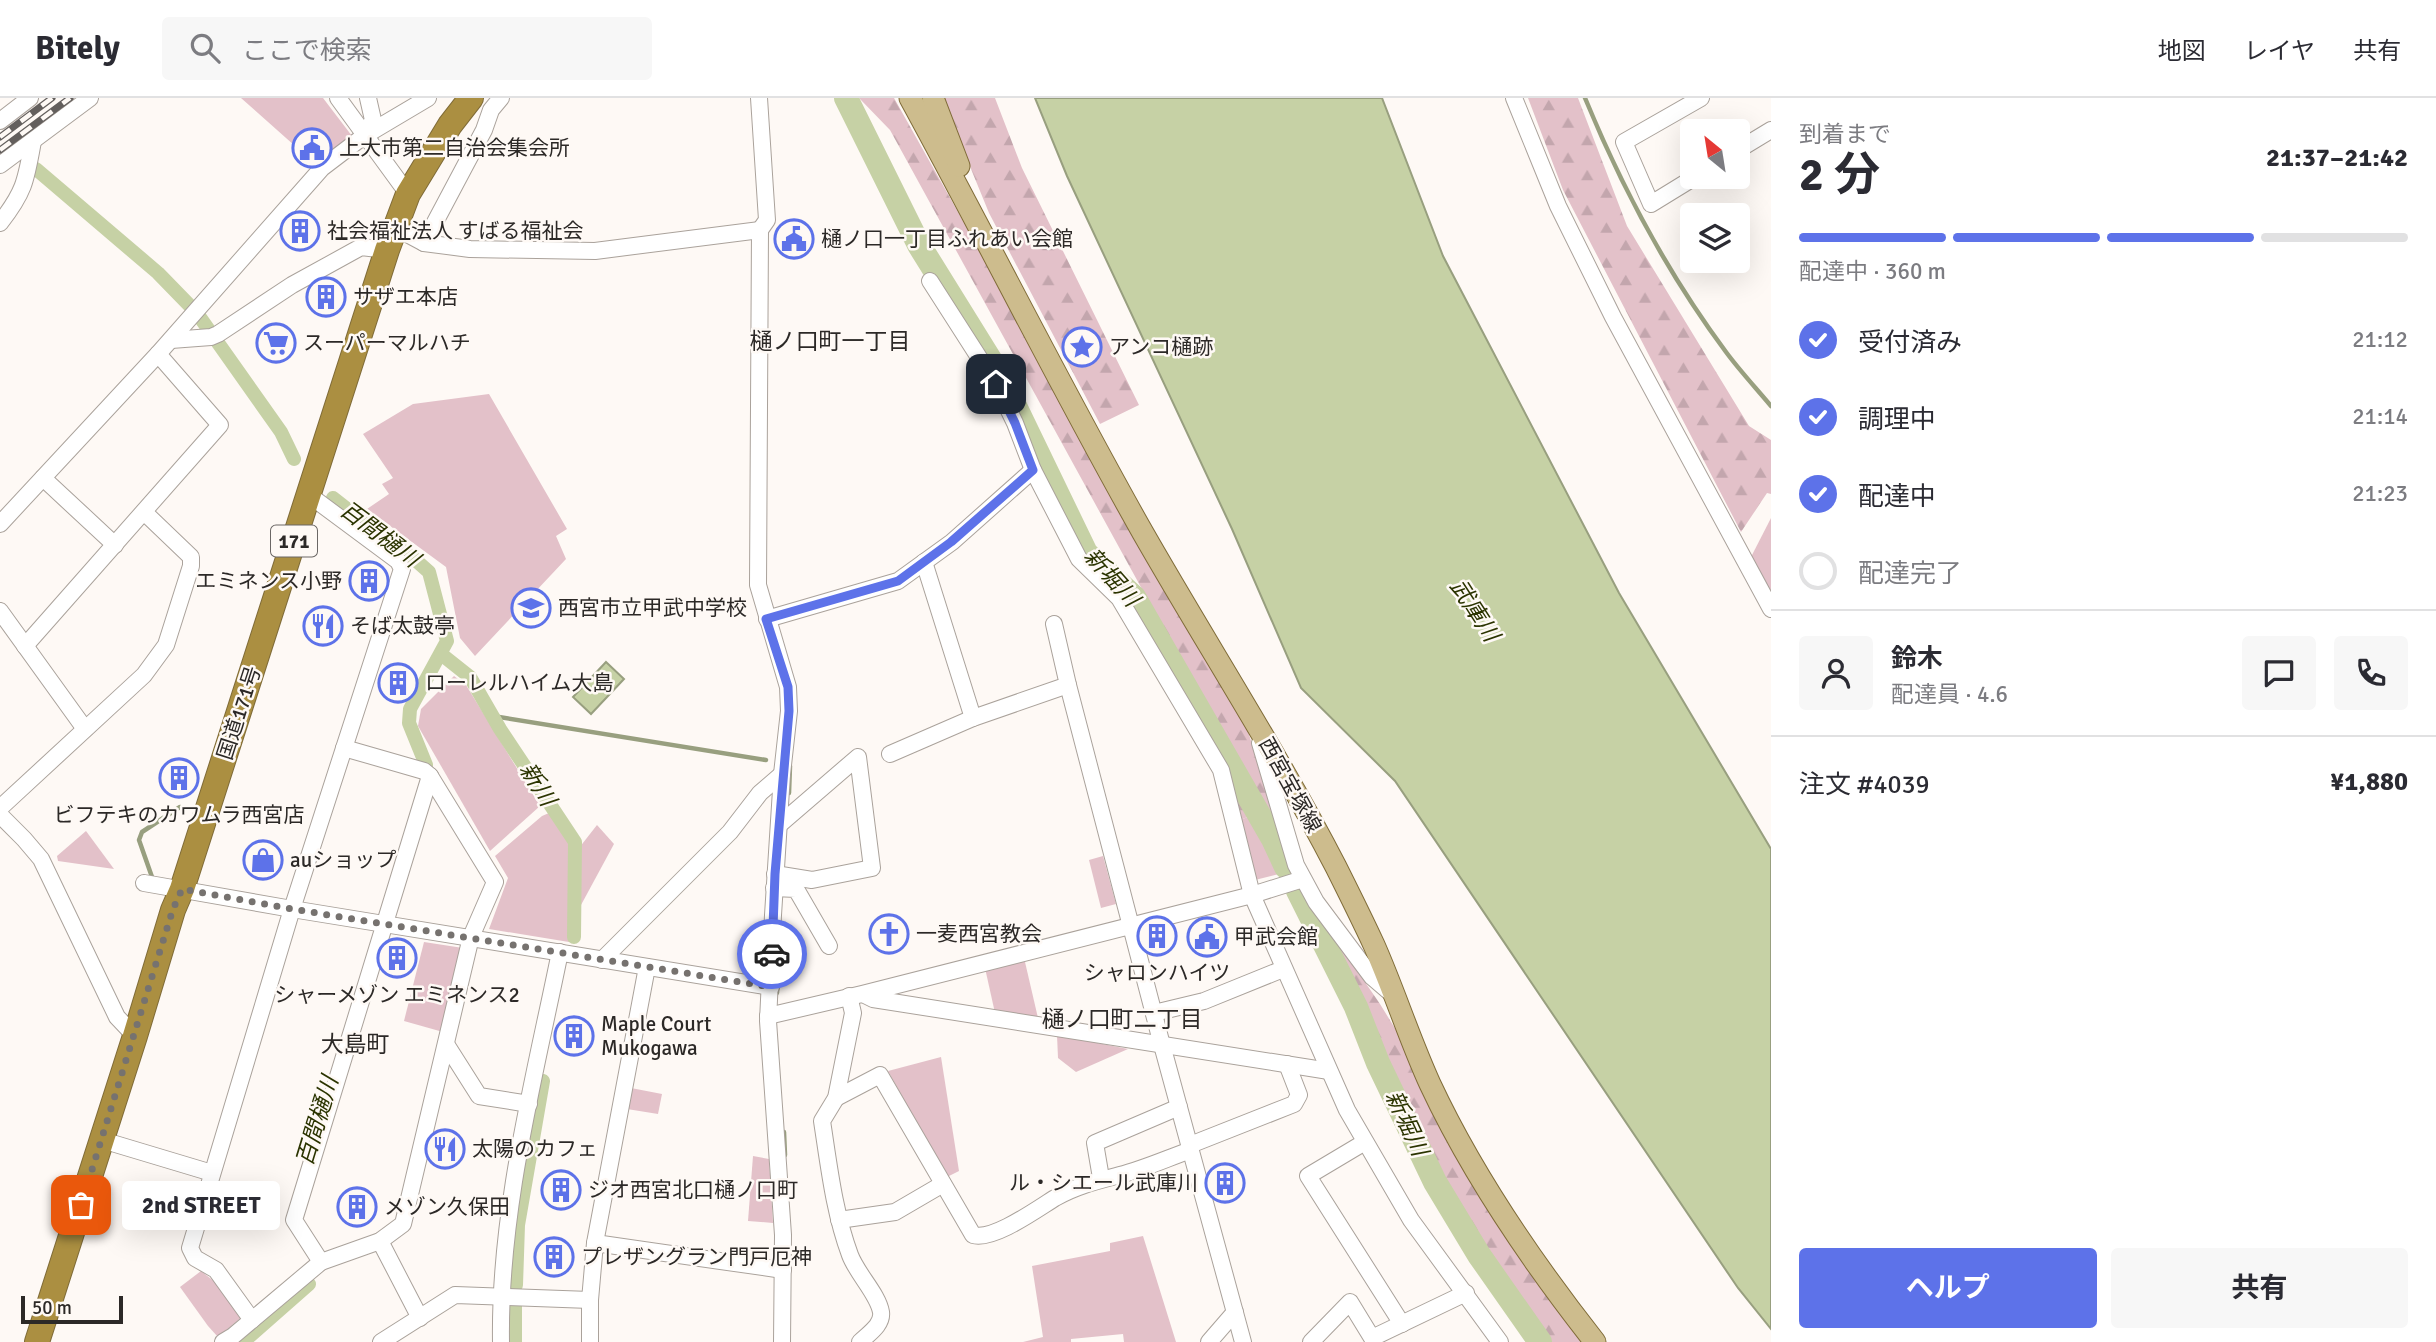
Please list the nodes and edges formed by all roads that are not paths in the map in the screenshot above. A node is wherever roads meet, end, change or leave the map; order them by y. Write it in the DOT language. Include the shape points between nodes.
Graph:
graph roads {
  1 [pos="30,98"];
  2 [pos="90,98"];
  3 [pos="338,98"];
  4 [pos="368,98"];
  5 [pos="428,98"];
  6 [pos="471,98"];
  7 [pos="501,98"];
  8 [pos="759,98"];
  9 [pos="910,98"];
  10 [pos="933,98"];
  11 [pos="1514,98"];
  12 [pos="1701,98"];
  13 [pos="0,121"];
  14 [pos="1771,130"];
  15 [pos="364,136"];
  16 [pos="33,141"];
  17 [pos="1750,143"];
  18 [pos="0,165"];
  19 [pos="1680,186"];
  20 [pos="408,194"];
  21 [pos="0,223"];
  22 [pos="980,227"];
  23 [pos="760,230"];
  24 [pos="391,239"];
  25 [pos="424,243"];
  26 [pos="930,281"];
  27 [pos="171,340"];
  28 [pos="159,354"];
  29 [pos="1033,470"];
  30 [pos="43,478"];
  31 [pos="309,495"];
  32 [pos="144,512"];
  33 [pos="0,524"];
  34 [pos="115,545"];
  35 [pos="924,562"];
  36 [pos="1771,609"];
  37 [pos="0,611"];
  38 [pos="766,619"];
  39 [pos="1054,624"];
  40 [pos="25,646"];
  41 [pos="1068,685"];
  42 [pos="973,718"];
  43 [pos="1253,720"];
  44 [pos="86,729"];
  45 [pos="344,748"];
  46 [pos="890,754"];
  47 [pos="782,774"];
  48 [pos="430,776"];
  49 [pos="0,808"];
  50 [pos="0,815"];
  51 [pos="779,825"];
  52 [pos="1303,879"];
  53 [pos="775,881"];
  54 [pos="144,883"];
  55 [pos="182,889"];
  56 [pos="1252,895"];
  57 [pos="292,909"];
  58 [pos="384,922"];
  59 [pos="1132,925"];
  60 [pos="471,937"];
  61 [pos="829,946"];
  62 [pos="560,952"];
  63 [pos="602,960"];
  64 [pos="647,967"];
  65 [pos="1283,969"];
  66 [pos="771,987"];
  67 [pos="855,995"];
  68 [pos="1394,995"];
  69 [pos="1154,1013"];
  70 [pos="768,1016"];
  71 [pos="135,1036"];
  72 [pos="446,1044"];
  73 [pos="1161,1045"];
  74 [pos="1287,1064"];
  75 [pos="1329,1071"];
  76 [pos="836,1098"];
  77 [pos="529,1104"];
  78 [pos="1179,1107"];
  79 [pos="102,1140"];
  80 [pos="1365,1142"];
  81 [pos="1191,1148"];
  82 [pos="212,1172"];
  83 [pos="1101,1178"];
  84 [pos="943,1184"];
  85 [pos="839,1220"];
  86 [pos="380,1241"];
  87 [pos="595,1243"];
  88 [pos="321,1262"];
  89 [pos="783,1270"];
  90 [pos="1466,1293"];
  91 [pos="500,1296"];
  92 [pos="590,1300"];
  93 [pos="1235,1312"];
  94 [pos="419,1318"];
  95 [pos="252,1320"];
  96 [pos="1402,1324"];
  97 [pos="41,1340"];
  98 [pos="1373,1340"];
  99 [pos="223,1342"];
  100 [pos="381,1342"];
  101 [pos="501,1342"];
  102 [pos="590,1342"];
  103 [pos="782,1342"];
  104 [pos="860,1342"];
  105 [pos="1209,1342"];
  106 [pos="1243,1342"];
  107 [pos="1311,1342"];
  108 [pos="1500,1342"];
  109 [pos="1595,1342"];
  1 -- 13 [label="street"];
  2 -- 16 [label="street"];
  3 -- 15 [label="street"];
  4 -- 15 [label="street" via="373,120"];
  5 -- 15 [label="street"];
  6 -- 20 [label="highway, 国道171号 / 171"];
  7 -- 25 [label="street"];
  8 -- 23 [label="street" via="767,220"];
  9 -- 22 [label="main road, 西宮宝塚線"];
  10 -- 22 [label="main road, 西宮宝塚線"];
  11 -- 36 [label="street" via="1558,206 1607,305"];
  12 -- 19 [label="street" via="1624,142 1651,204"];
  14 -- 17 [label="street"];
  15 -- 20 [label="street"];
  15 -- 27 [label="street" via="322,168"];
  16 -- 18 [label="street"];
  16 -- 21 [label="street" via="25,184"];
  20 -- 24 [label="highway, 国道171号 / 171"];
  22 -- 43 [label="main road, 西宮宝塚線" via="1064,390"];
  23 -- 25 [label="street" via="595,251"];
  23 -- 38 [label="street" via="758,585"];
  24 -- 25 [label="street"];
  24 -- 27 [label="street" via="361,247 214,335"];
  24 -- 31 [label="highway, 国道171号 / 171"];
  26 -- 29 [label="street" via="996,384"];
  27 -- 28 [label="street"];
  28 -- 30 [label="street"];
  28 -- 32 [label="street" via="220,425"];
  29 -- 35 [label="street"];
  29 -- 56 [label="street" via="1079,559 1119,598 1222,770"];
  30 -- 33 [label="street"];
  30 -- 34 [label="street"];
  31 -- 45 [label="street" via="398,561 402,569"];
  31 -- 55 [label="highway, 国道171号 / 171"];
  32 -- 34 [label="street"];
  32 -- 44 [label="street" via="191,557 191,566 166,645 144,675"];
  34 -- 40 [label="street"];
  35 -- 38 [label="street" via="898,581"];
  35 -- 42 [label="street"];
  37 -- 40 [label="street"];
  38 -- 47 [label="street" via="788,687"];
  39 -- 41 [label="street"];
  40 -- 44 [label="street"];
  41 -- 42 [label="street"];
  41 -- 59 [label="street"];
  42 -- 46 [label="street"];
  43 -- 52 [label="street"];
  43 -- 68 [label="main road, 西宮宝塚線" via="1336,868"];
  44 -- 49 [label="street"];
  45 -- 48 [label="street"];
  45 -- 57 [label="street"];
  47 -- 51 [label="street"];
  47 -- 63 [label="street"];
  48 -- 58 [label="street"];
  48 -- 60 [label="street" via="495,882"];
  50 -- 71 [label="street" via="41,859 117,1017"];
  51 -- 53 [label="street"];
  51 -- 53 [label="street" via="858,757 872,868 812,880"];
  52 -- 56 [label="street"];
  52 -- 68 [label="street" via="1372,977"];
  53 -- 61 [label="street" via="796,889"];
  53 -- 66 [label="street"];
  54 -- 55 [label="street"];
  55 -- 57 [label="street"];
  55 -- 71 [label="highway, 国道171号 / 171"];
  56 -- 59 [label="street"];
  56 -- 65 [label="street"];
  57 -- 58 [label="street"];
  57 -- 82 [label="street"];
  58 -- 60 [label="street"];
  58 -- 88 [label="street" via="294,1220"];
  59 -- 67 [label="street"];
  59 -- 69 [label="street"];
  60 -- 62 [label="street"];
  60 -- 72 [label="street"];
  62 -- 63 [label="street"];
  62 -- 77 [label="street"];
  63 -- 64 [label="street"];
  64 -- 66 [label="street"];
  64 -- 87 [label="street"];
  65 -- 69 [label="street" via="1204,1001"];
  65 -- 75 [label="street"];
  66 -- 70 [label="street"];
  67 -- 70 [label="street"];
  67 -- 73 [label="street"];
  67 -- 76 [label="street"];
  68 -- 109 [label="main road, 西宮宝塚線" via="1429,1081 1476,1171"];
  69 -- 73 [label="street"];
  70 -- 89 [label="street"];
  71 -- 79 [label="highway, 国道171号 / 171"];
  72 -- 77 [label="street" via="479,1096"];
  72 -- 86 [label="street" via="403,1224"];
  73 -- 74 [label="street"];
  73 -- 78 [label="street"];
  74 -- 75 [label="street"];
  74 -- 81 [label="street" via="1299,1095 1294,1104"];
  75 -- 80 [label="street"];
  76 -- 84 [label="street" via="880,1075"];
  76 -- 85 [label="street" via="822,1121"];
  77 -- 91 [label="street" via="511,1198"];
  78 -- 81 [label="street"];
  78 -- 83 [label="street" via="1096,1143"];
  79 -- 82 [label="street"];
  79 -- 97 [label="highway, 国道171号 / 171"];
  80 -- 90 [label="street" via="1411,1220"];
  80 -- 96 [label="street" via="1308,1176"];
  81 -- 83 [label="street"];
  81 -- 93 [label="street"];
  82 -- 95 [label="street" via="190,1248 195,1258 216,1270"];
  83 -- 84 [label="street" via="979,1237 973,1235"];
  84 -- 85 [label="street" via="887,1214"];
  85 -- 104 [label="street" via="852,1262 882,1315"];
  86 -- 88 [label="street"];
  86 -- 94 [label="street"];
  87 -- 89 [label="street"];
  87 -- 92 [label="street"];
  88 -- 95 [label="street"];
  89 -- 103 [label="street"];
  90 -- 96 [label="street"];
  90 -- 108 [label="street"];
  91 -- 92 [label="street"];
  91 -- 94 [label="street" via="455,1296"];
  91 -- 101 [label="street"];
  92 -- 102 [label="street"];
  93 -- 105 [label="street"];
  93 -- 106 [label="street"];
  94 -- 100 [label="street"];
  95 -- 99 [label="street"];
  96 -- 98 [label="street"];
  98 -- 107 [label="street" via="1350,1302"];
}
